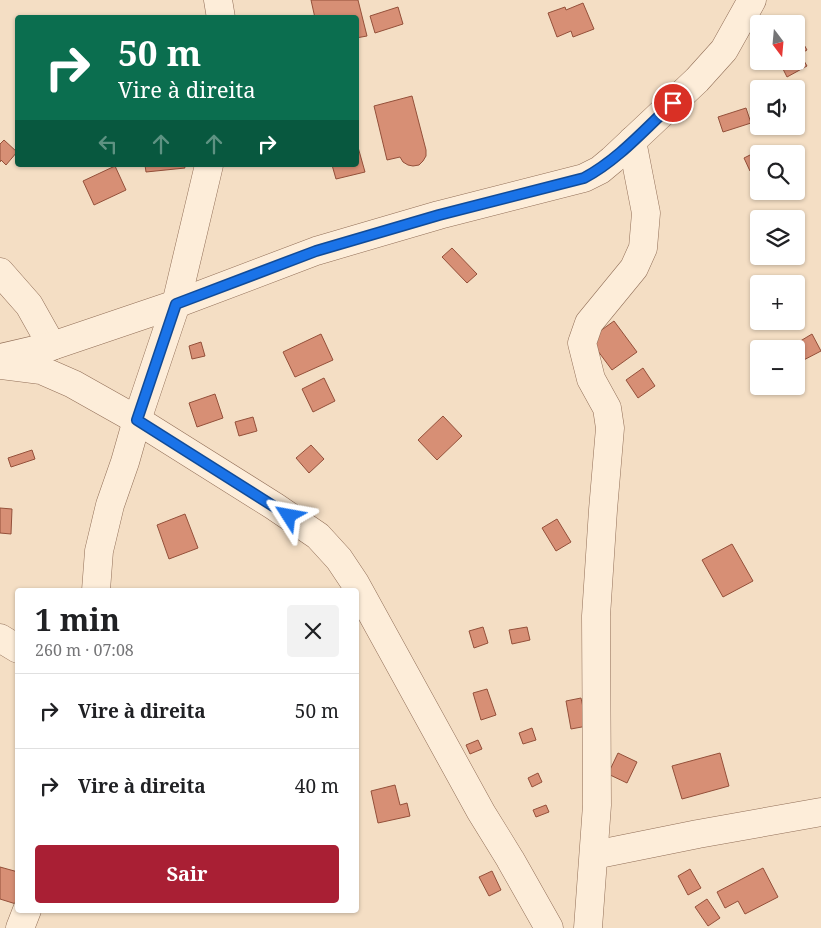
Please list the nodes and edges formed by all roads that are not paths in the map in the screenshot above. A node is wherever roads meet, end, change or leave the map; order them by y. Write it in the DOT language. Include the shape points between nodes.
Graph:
graph roads {
  1 [pos="218,0"];
  2 [pos="752,0"];
  3 [pos="220,15"];
  4 [pos="632,141"];
  5 [pos="209,167"];
  6 [pos="0,272"];
  7 [pos="176,304"];
  8 [pos="52,346"];
  9 [pos="0,358"];
  10 [pos="0,365"];
  11 [pos="137,420"];
  12 [pos="96,588"];
  13 [pos="358,588"];
  14 [pos="359,590"];
  15 [pos="0,638"];
  16 [pos="15,647"];
  17 [pos="821,812"];
  18 [pos="594,855"];
  19 [pos="26,913"];
  20 [pos="20,928"];
  21 [pos="549,928"];
  22 [pos="588,928"];
  1 -- 3 [label="street"];
  2 -- 4 [label="street" via="724,50"];
  4 -- 7 [label="street" via="600,170 584,178 316,251"];
  4 -- 18 [label="street" via="646,213 644,248 634,268 589,323 582,343 591,379 607,408 610,428 596,616 597,805"];
  5 -- 7 [label="street"];
  6 -- 8 [label="street" via="29,305"];
  7 -- 8 [label="street"];
  7 -- 11 [label="street"];
  8 -- 9 [label="street"];
  10 -- 11 [label="street" via="41,370"];
  11 -- 12 [label="street" via="110,505 99,551"];
  11 -- 13 [label="street" via="318,536 339,559"];
  14 -- 21 [label="street"];
  15 -- 16 [label="street"];
  17 -- 18 [label="street"];
  18 -- 22 [label="street"];
  19 -- 20 [label="street"];
}
